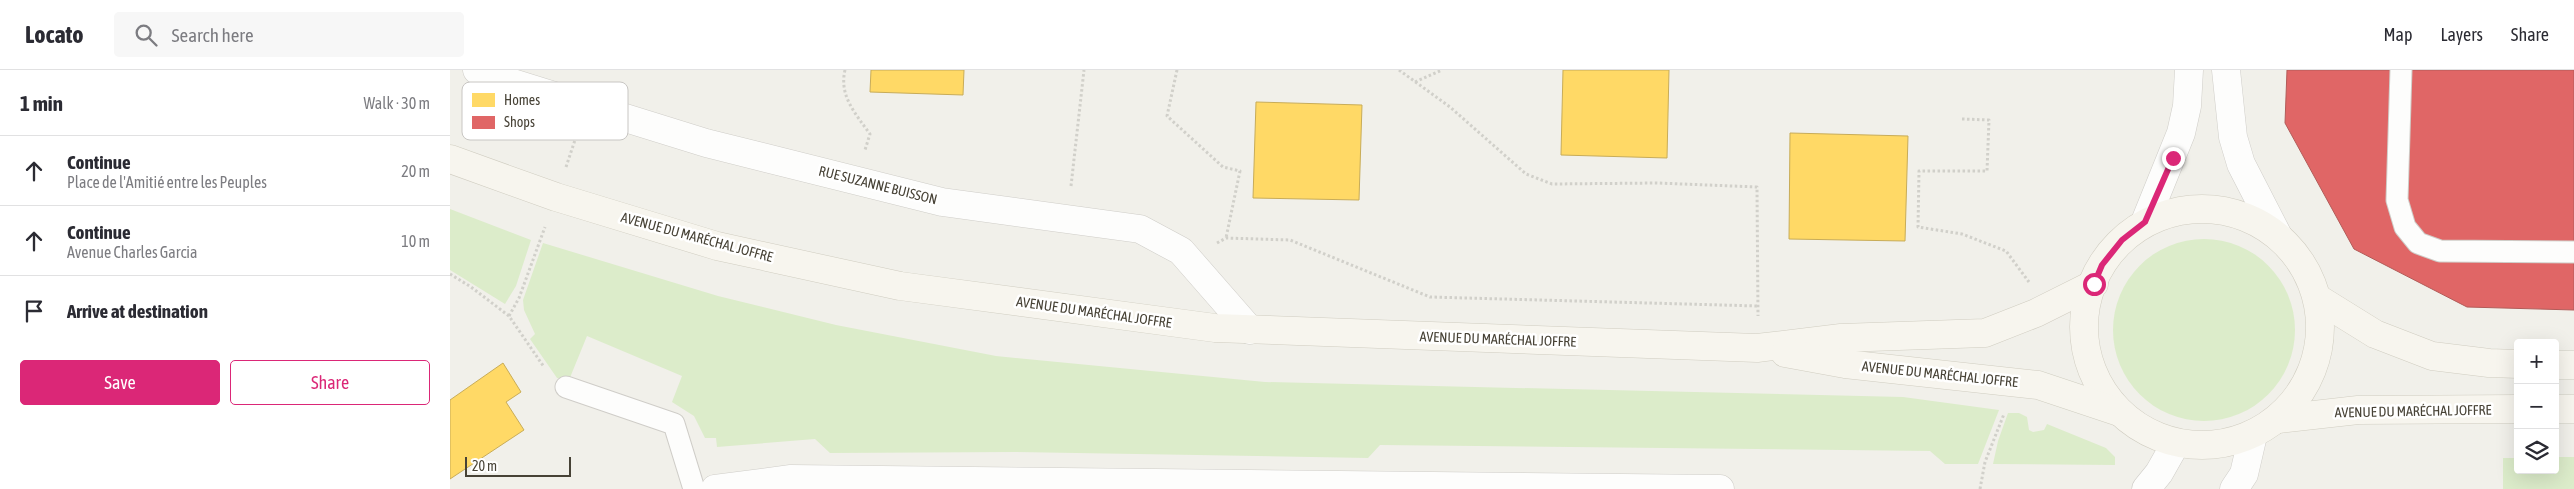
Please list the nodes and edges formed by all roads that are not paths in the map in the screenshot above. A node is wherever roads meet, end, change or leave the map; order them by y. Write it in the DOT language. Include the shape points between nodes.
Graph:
graph roads {
  1 [pos="477,70"];
  2 [pos="2189,70"];
  3 [pos="2226,70"];
  4 [pos="2401,70"];
  5 [pos="509,82"];
  6 [pos="628,119"];
  7 [pos="450,158"];
  8 [pos="2145,222"];
  9 [pos="2278,236"];
  10 [pos="2574,252"];
  11 [pos="2094,284"];
  12 [pos="2317,298"];
  13 [pos="1250,330"];
  14 [pos="1757,348"];
  15 [pos="2514,364"];
  16 [pos="2559,364"];
  17 [pos="2574,365"];
  18 [pos="566,387"];
  19 [pos="2514,409"];
  20 [pos="2559,409"];
  21 [pos="2574,409"];
  22 [pos="2120,412"];
  23 [pos="2278,418"];
  24 [pos="2253,434"];
  25 [pos="2176,443"];
  26 [pos="764,486"];
  27 [pos="1468,488"];
  28 [pos="694,489"];
  29 [pos="715,489"];
  30 [pos="1720,489"];
  31 [pos="2146,489"];
  32 [pos="2234,489"];
  1 -- 5 [label="street, RUE SUZANNE BUISSON"];
  2 -- 8 [label="street" via="2182,133"];
  3 -- 9 [label="street" via="2233,137 2242,164"];
  4 -- 10 [label="lane" via="2397,200 2405,227 2418,243 2440,251"];
  6 -- 13 [label="street, RUE SUZANNE BUISSON" via="706,143 942,202 1140,229 1181,251"];
  7 -- 13 [label="main road, AVENUE DU MARÉCHAL JOFFRE" via="556,198 717,246 900,286"];
  8 -- 9 [label="main road" via="2178,212 2209,209 2245,218"];
  8 -- 11 [label="main road" via="2112,252"];
  9 -- 12 [label="main road" via="2302,264"];
  11 -- 14 [label="main road, AVENUE DU MARÉCHAL JOFFRE" via="2036,313 1985,333 1841,338"];
  11 -- 22 [label="main road" via="2084,325 2087,352 2100,386"];
  12 -- 15 [label="main road" via="2375,334 2432,356"];
  12 -- 23 [label="main road" via="2321,335 2312,371 2298,397"];
  13 -- 14 [label="main road, AVENUE DU MARÉCHAL JOFFRE"];
  14 -- 22 [label="main road, AVENUE DU MARÉCHAL JOFFRE" via="1845,364 2038,385"];
  16 -- 17 [label="main road"];
  18 -- 28 [label="lane" via="674,424"];
  19 -- 23 [label="main road, AVENUE DU MARÉCHAL JOFFRE" via="2358,410"];
  20 -- 21 [label="main road"];
  22 -- 25 [label="main road" via="2146,432"];
  23 -- 24 [label="main road"];
  24 -- 25 [label="main road" via="2215,445"];
  24 -- 32 [label="street" via="2244,474"];
  25 -- 31 [label="street"];
  26 -- 27 [label="street" via="791,479"];
  26 -- 29 [label="street"];
  27 -- 30 [label="street"];
}
